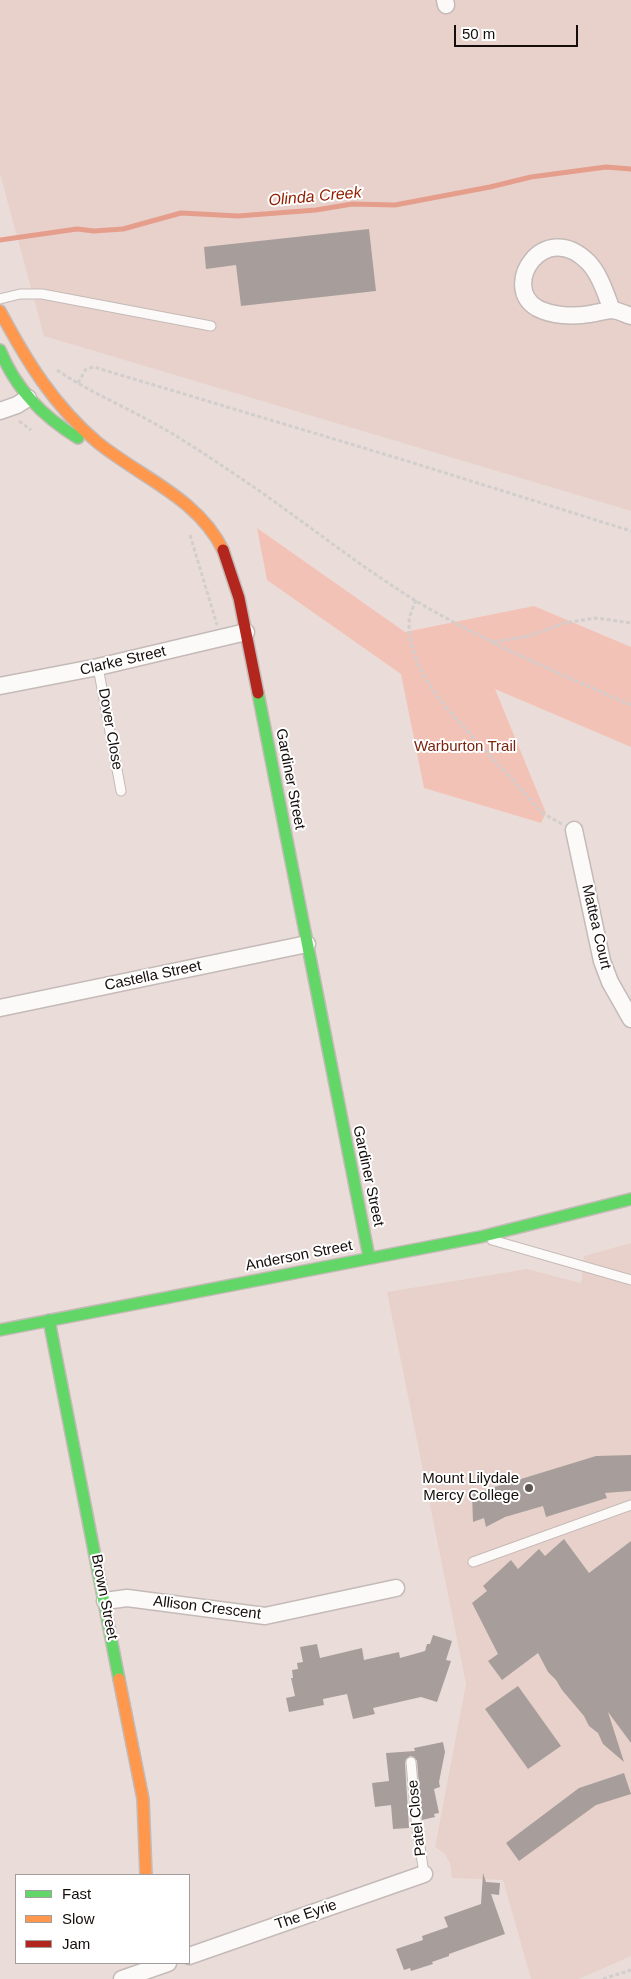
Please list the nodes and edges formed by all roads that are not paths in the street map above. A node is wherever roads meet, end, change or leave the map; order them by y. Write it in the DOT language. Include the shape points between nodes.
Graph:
graph roads {
  1 [pos="0,299"];
  2 [pos="612,310"];
  3 [pos="0,311"];
  4 [pos="631,316"];
  5 [pos="211,326"];
  6 [pos="0,350"];
  7 [pos="44,384"];
  8 [pos="28,398"];
  9 [pos="5,409"];
  10 [pos="117,457"];
  11 [pos="246,632"];
  12 [pos="98,667"];
  13 [pos="0,686"];
  14 [pos="121,791"];
  15 [pos="574,830"];
  16 [pos="307,944"];
  17 [pos="0,1008"];
  18 [pos="631,1019"];
  19 [pos="631,1199"];
  20 [pos="480,1237"];
  21 [pos="369,1257"];
  22 [pos="631,1280"];
  23 [pos="49,1320"];
  24 [pos="0,1330"];
  25 [pos="631,1505"];
  26 [pos="473,1562"];
  27 [pos="396,1588"];
  28 [pos="105,1602"];
  29 [pos="411,1762"];
  30 [pos="146,1874"];
  31 [pos="424,1874"];
  32 [pos="190,1956"];
  33 [pos="162,1964"];
  34 [pos="122,1979"];
  1 -- 5 [label="lane" via="20,294 42,294"];
  2 -- 2 [label="street" via="570,316 537,308 525,293 524,281 530,261 555,246 574,250 590,263"];
  2 -- 4 [label="street"];
  3 -- 7 [label="main road, Gardiner Street"];
  6 -- 8 [label="main road" via="14,381"];
  7 -- 8 [label="main road"];
  7 -- 10 [label="main road, Gardiner Street" via="78,424"];
  8 -- 9 [label="street"];
  8 -- 10 [label="main road" via="69,433"];
  10 -- 11 [label="main road, Gardiner Street" via="182,502 210,528 230,567"];
  11 -- 12 [label="street, Clarke Street"];
  11 -- 16 [label="main road, Gardiner Street"];
  12 -- 13 [label="street, Clarke Street"];
  12 -- 14 [label="lane, Dover Close"];
  15 -- 18 [label="street, Mattea Court" via="602,961"];
  16 -- 17 [label="street, Castella Street"];
  16 -- 21 [label="main road, Gardiner Street"];
  19 -- 20 [label="main road, Anderson Street"];
  20 -- 21 [label="main road, Anderson Street"];
  20 -- 22 [label="lane"];
  21 -- 23 [label="main road, Anderson Street"];
  23 -- 24 [label="main road, Anderson Street"];
  23 -- 28 [label="main road, Brown Street"];
  25 -- 26 [label="lane"];
  27 -- 28 [label="street, Allison Crescent" via="265,1616 127,1598"];
  28 -- 30 [label="main road, Brown Street" via="143,1799"];
  29 -- 31 [label="lane, Patel Close"];
  31 -- 32 [label="street, The Eyrie"];
  33 -- 34 [label="street"];
}
